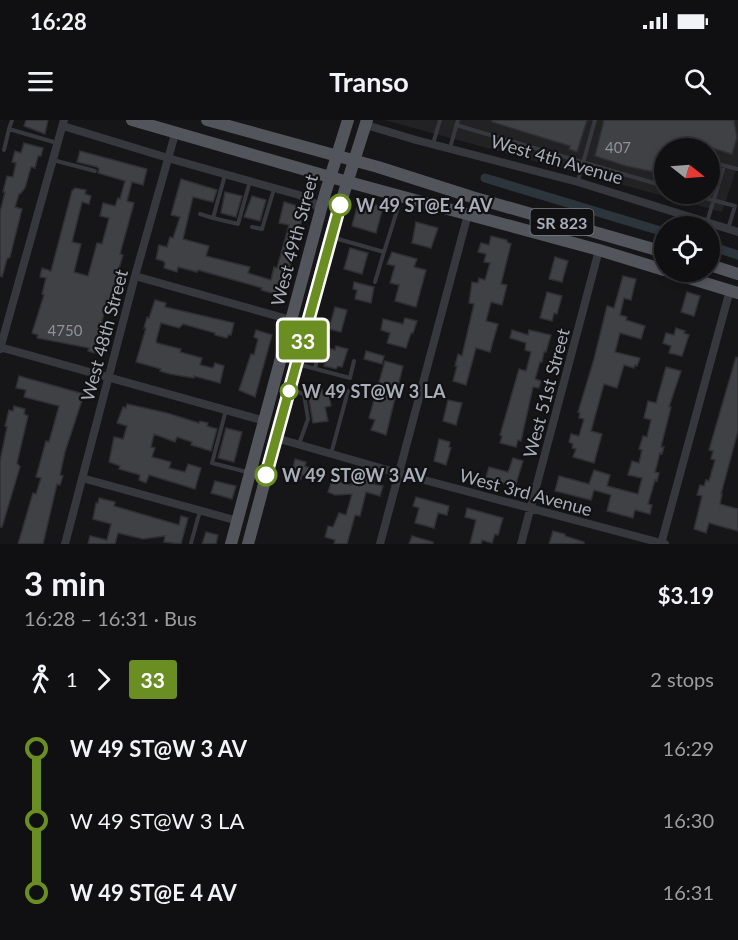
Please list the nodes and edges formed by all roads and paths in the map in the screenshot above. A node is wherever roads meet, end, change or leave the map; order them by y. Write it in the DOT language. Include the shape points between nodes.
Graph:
graph roads {
  1 [pos="12,120"];
  2 [pos="132,120"];
  3 [pos="207,120"];
  4 [pos="348,120"];
  5 [pos="440,120"];
  6 [pos="458,120"];
  7 [pos="595,120"];
  8 [pos="366,122"];
  9 [pos="63,123"];
  10 [pos="456,126"];
  11 [pos="9,129"];
  12 [pos="175,134"];
  13 [pos="57,143"];
  14 [pos="433,144"];
  15 [pos="450,148"];
  16 [pos="4,150"];
  17 [pos="337,156"];
  18 [pos="168,158"];
  19 [pos="52,159"];
  20 [pos="354,160"];
  21 [pos="583,162"];
  22 [pos="720,165"];
  23 [pos="724,166"];
  24 [pos="738,169"];
  25 [pos="95,171"];
  26 [pos="225,174"];
  27 [pos="330,177"];
  28 [pos="720,180"];
  29 [pos="250,181"];
  30 [pos="347,181"];
  31 [pos="578,182"];
  32 [pos="654,183"];
  33 [pos="274,188"];
  34 [pos="402,196"];
  35 [pos="720,202"];
  36 [pos="320,211"];
  37 [pos="200,214"];
  38 [pos="468,214"];
  39 [pos="688,216"];
  40 [pos="213,218"];
  41 [pos="720,226"];
  42 [pos="252,227"];
  43 [pos="728,229"];
  44 [pos="738,232"];
  45 [pos="330,237"];
  46 [pos="654,249"];
  47 [pos="599,250"];
  48 [pos="384,252"];
  49 [pos="654,255"];
  50 [pos="654,267"];
  51 [pos="720,269"];
  52 [pos="738,274"];
  53 [pos="135,276"];
  54 [pos="375,282"];
  55 [pos="702,282"];
  56 [pos="734,292"];
  57 [pos="291,320"];
  58 [pos="303,343"];
  59 [pos="0,348"];
  60 [pos="354,361"];
  61 [pos="297,363"];
  62 [pos="315,368"];
  63 [pos="108,376"];
  64 [pos="290,389"];
  65 [pos="348,391"];
  66 [pos="270,402"];
  67 [pos="226,410"];
  68 [pos="265,421"];
  69 [pos="276,438"];
  70 [pos="299,444"];
  71 [pos="331,455"];
  72 [pos="255,456"];
  73 [pos="251,473"];
  74 [pos="398,473"];
  75 [pos="82,478"];
  76 [pos="531,509"];
  77 [pos="200,511"];
  78 [pos="238,521"];
  79 [pos="191,543"];
  80 [pos="65,544"];
  81 [pos="231,544"];
  82 [pos="248,544"];
  83 [pos="380,544"];
  84 [pos="521,544"];
  85 [pos="662,544"];
  1 -- 11 [label="lane"];
  2 -- 12 [label="main road, SR 823"];
  3 -- 17 [label="main road, SR 823"];
  4 -- 17 [label="main road, West 49th Street"];
  5 -- 14 [label="lane"];
  6 -- 10 [label="lane"];
  7 -- 21 [label="lane"];
  8 -- 14 [label="street, West 4th Avenue"];
  8 -- 20 [label="main road, West 49th Street"];
  9 -- 13 [label="street"];
  9 -- 18 [label="street"];
  10 -- 15 [label="lane"];
  10 -- 21 [label="lane"];
  11 -- 13 [label="lane"];
  11 -- 16 [label="lane"];
  12 -- 18 [label="street, West 48th Street"];
  12 -- 27 [label="main road, SR 823"];
  13 -- 19 [label="street"];
  14 -- 15 [label="street, West 4th Avenue"];
  15 -- 31 [label="street, West 4th Avenue"];
  17 -- 20 [label="main road, SR 823"];
  17 -- 27 [label="main road, West 49th Street"];
  18 -- 26 [label="street"];
  18 -- 53 [label="street, West 48th Street"];
  19 -- 25 [label="lane"];
  19 -- 59 [label="street"];
  20 -- 30 [label="main road, West 49th Street"];
  20 -- 46 [label="main road, SR 823"];
  21 -- 31 [label="lane"];
  21 -- 32 [label="lane"];
  22 -- 23 [label="lane"];
  23 -- 24 [label="lane"];
  23 -- 28 [label="lane"];
  26 -- 29 [label="street"];
  26 -- 40 [label="lane"];
  27 -- 30 [label="main road, SR 823"];
  27 -- 36 [label="main road, West 49th Street"];
  29 -- 33 [label="street"];
  29 -- 40 [label="lane" via="238,224"];
  30 -- 34 [label="main road, SR 823"];
  30 -- 45 [label="main road, West 49th Street"];
  31 -- 39 [label="street, West 4th Avenue"];
  33 -- 36 [label="street" via="304,196"];
  33 -- 42 [label="lane" via="262,229"];
  34 -- 38 [label="main road, SR 823"];
  34 -- 48 [label="lane"];
  35 -- 43 [label="lane" via="735,206"];
  36 -- 57 [label="main road, West 49th Street"];
  37 -- 40 [label="lane"];
  38 -- 47 [label="main road, SR 823"];
  38 -- 74 [label="street"];
  41 -- 43 [label="street, West 4th Avenue"];
  43 -- 44 [label="street, West 4th Avenue"];
  45 -- 48 [label="lane"];
  45 -- 58 [label="main road, West 49th Street"];
  47 -- 49 [label="main road" via="620,245"];
  47 -- 50 [label="main road, SR 823"];
  47 -- 76 [label="street, West 51st Street"];
  48 -- 54 [label="lane"];
  51 -- 52 [label="main road"];
  53 -- 57 [label="street"];
  53 -- 63 [label="street, West 48th Street"];
  55 -- 56 [label="main road"];
  56 -- 85 [label="street"];
  57 -- 66 [label="main road, West 49th Street"];
  58 -- 61 [label="main road, West 49th Street"];
  58 -- 62 [label="lane" via="320,347"];
  59 -- 63 [label="street"];
  60 -- 62 [label="lane" via="350,378"];
  61 -- 62 [label="lane"];
  61 -- 64 [label="main road, West 49th Street"];
  63 -- 67 [label="street"];
  63 -- 75 [label="street, West 48th Street"];
  64 -- 69 [label="main road, West 49th Street"];
  64 -- 70 [label="lane" via="304,394 308,419"];
  65 -- 71 [label="lane"];
  66 -- 68 [label="main road, West 49th Street"];
  66 -- 69 [label="main road" via="270,424"];
  67 -- 68 [label="street"];
  67 -- 73 [label="lane" via="212,463"];
  68 -- 72 [label="main road, West 49th Street"];
  69 -- 70 [label="street, West 3rd Avenue"];
  69 -- 72 [label="main road"];
  69 -- 82 [label="main road, West 49th Street"];
  70 -- 71 [label="street, West 3rd Avenue"];
  71 -- 74 [label="street, West 3rd Avenue"];
  72 -- 73 [label="main road, West 49th Street"];
  73 -- 78 [label="main road, West 49th Street"];
  74 -- 76 [label="street, West 3rd Avenue"];
  74 -- 83 [label="street"];
  75 -- 77 [label="street"];
  75 -- 80 [label="street, West 48th Street"];
  76 -- 84 [label="street, West 51st Street"];
  76 -- 85 [label="street, West 3rd Avenue"];
  77 -- 78 [label="street"];
  77 -- 79 [label="lane"];
  78 -- 81 [label="main road, West 49th Street"];
}
